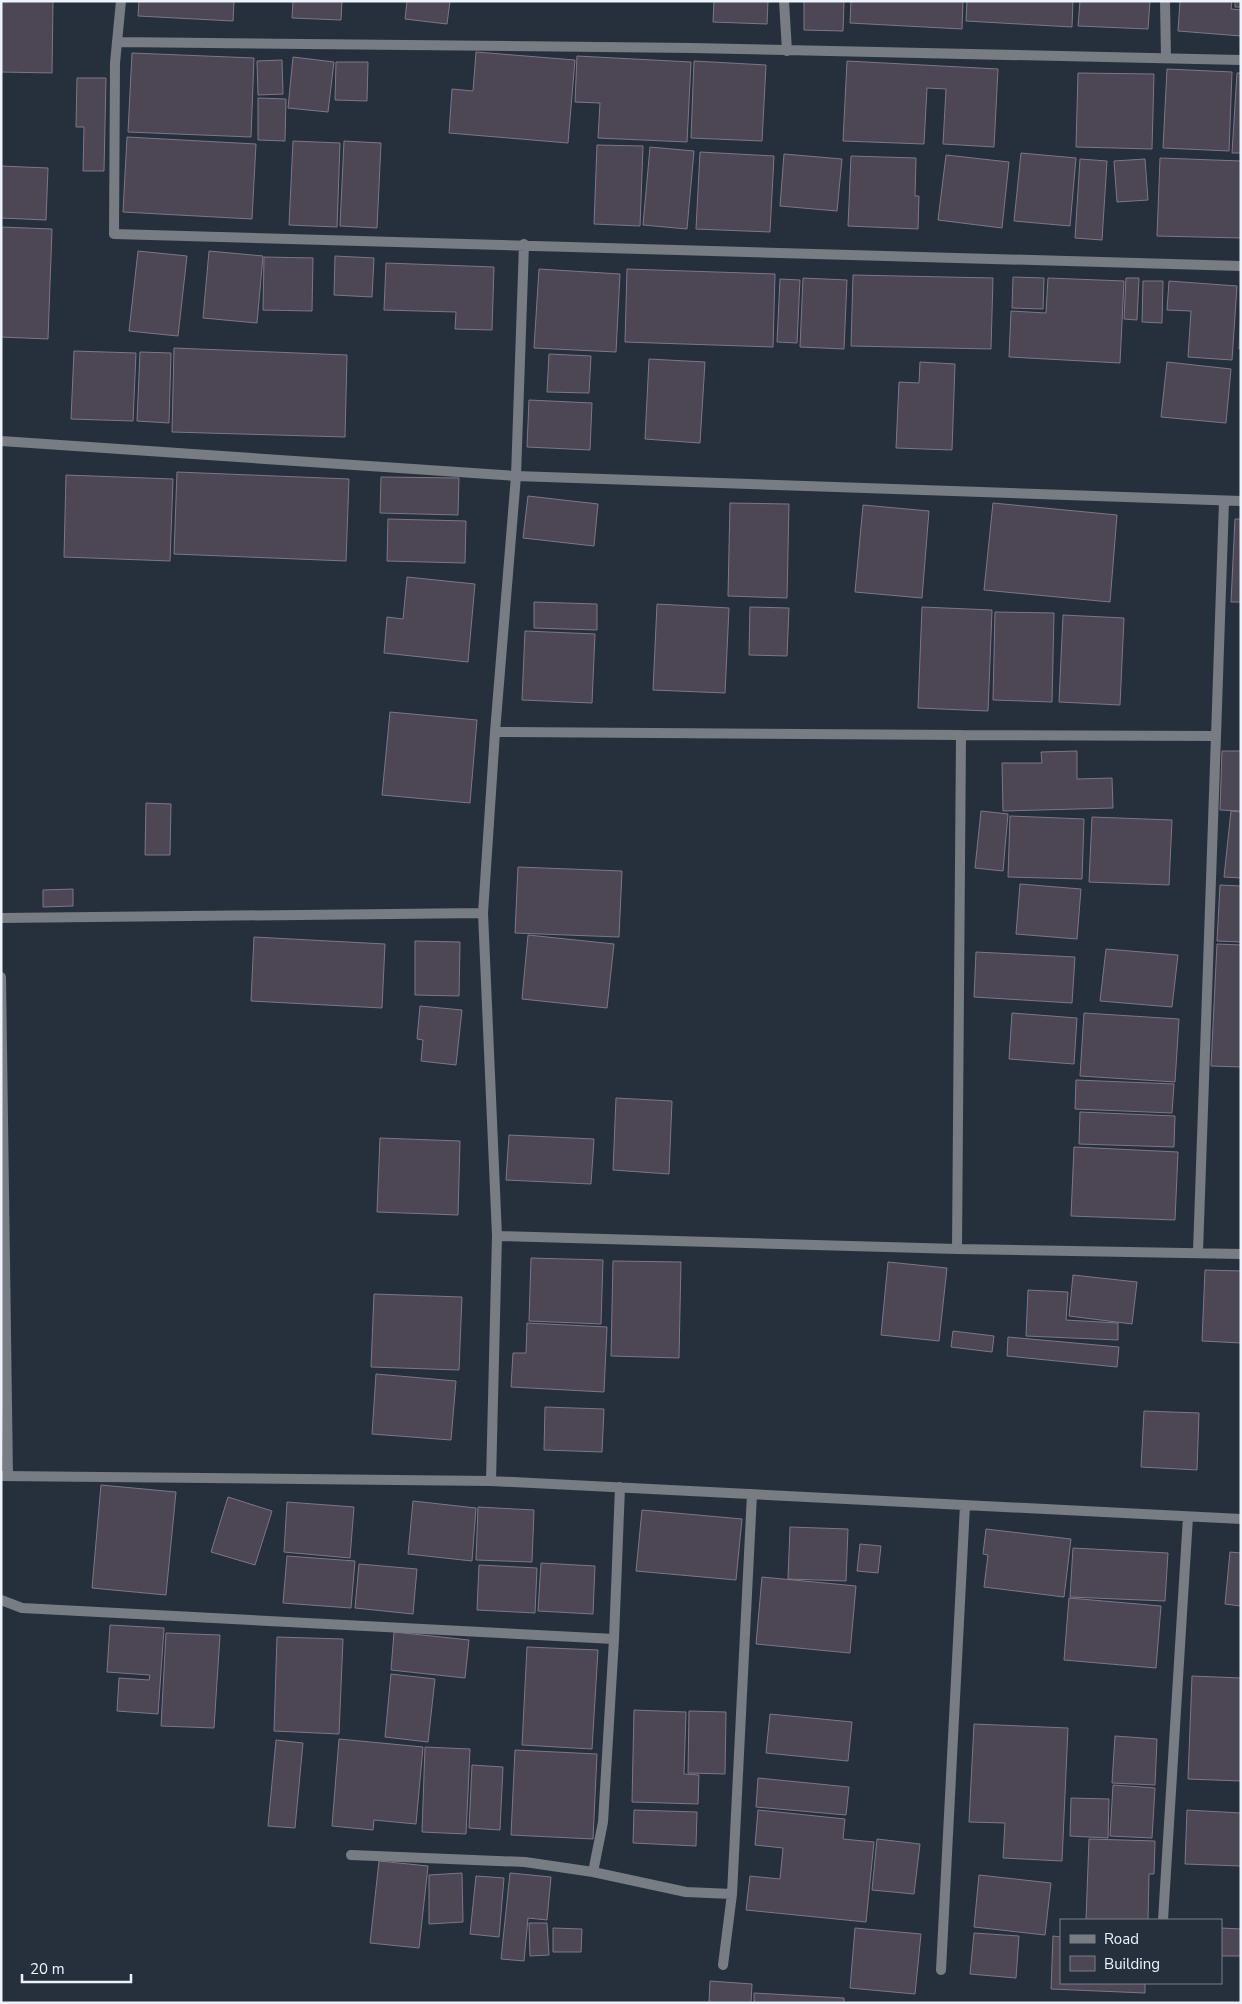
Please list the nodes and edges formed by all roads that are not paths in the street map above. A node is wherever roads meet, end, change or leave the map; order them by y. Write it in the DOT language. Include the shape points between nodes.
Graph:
graph roads {
  1 [pos="121,1"];
  2 [pos="784,1"];
  3 [pos="1165,1"];
  4 [pos="117,42"];
  5 [pos="787,51"];
  6 [pos="1166,58"];
  7 [pos="1241,60"];
  8 [pos="524,244"];
  9 [pos="1241,266"];
  10 [pos="1,441"];
  11 [pos="516,476"];
  12 [pos="1224,500"];
  13 [pos="1241,501"];
  14 [pos="495,732"];
  15 [pos="961,735"];
  16 [pos="1216,736"];
  17 [pos="483,913"];
  18 [pos="1,918"];
  19 [pos="1,977"];
  20 [pos="497,1236"];
  21 [pos="956,1249"];
  22 [pos="1198,1252"];
  23 [pos="1241,1254"];
  24 [pos="5,1476"];
  25 [pos="491,1481"];
  26 [pos="620,1487"];
  27 [pos="752,1494"];
  28 [pos="965,1505"];
  29 [pos="1188,1517"];
  30 [pos="1241,1520"];
  31 [pos="1,1600"];
  32 [pos="614,1639"];
  33 [pos="352,1855"];
  34 [pos="593,1872"];
  35 [pos="732,1894"];
  36 [pos="1163,1919"];
  37 [pos="722,1965"];
  38 [pos="941,1970"];
  1 -- 4 [label="street"];
  2 -- 5 [label="street"];
  3 -- 6 [label="street"];
  4 -- 5 [label="street"];
  4 -- 8 [label="street" via="114,234"];
  5 -- 6 [label="street"];
  6 -- 7 [label="street"];
  8 -- 9 [label="street"];
  8 -- 11 [label="street"];
  10 -- 11 [label="street"];
  11 -- 12 [label="street"];
  11 -- 14 [label="street"];
  12 -- 13 [label="street"];
  12 -- 16 [label="street"];
  14 -- 15 [label="street"];
  14 -- 17 [label="street"];
  15 -- 16 [label="street"];
  15 -- 21 [label="street"];
  16 -- 22 [label="street"];
  17 -- 18 [label="street"];
  17 -- 20 [label="street"];
  19 -- 24 [label="street"];
  20 -- 21 [label="street"];
  20 -- 25 [label="street"];
  21 -- 22 [label="street"];
  22 -- 23 [label="street"];
  24 -- 25 [label="street"];
  25 -- 26 [label="street"];
  26 -- 27 [label="street"];
  26 -- 32 [label="street"];
  27 -- 28 [label="street"];
  27 -- 35 [label="street"];
  28 -- 29 [label="street"];
  28 -- 38 [label="street"];
  29 -- 30 [label="street"];
  29 -- 36 [label="street"];
  31 -- 32 [label="street" via="22,1608"];
  32 -- 34 [label="street" via="603,1822"];
  33 -- 34 [label="street" via="525,1862"];
  34 -- 35 [label="street" via="686,1892"];
  35 -- 37 [label="street"];
}
